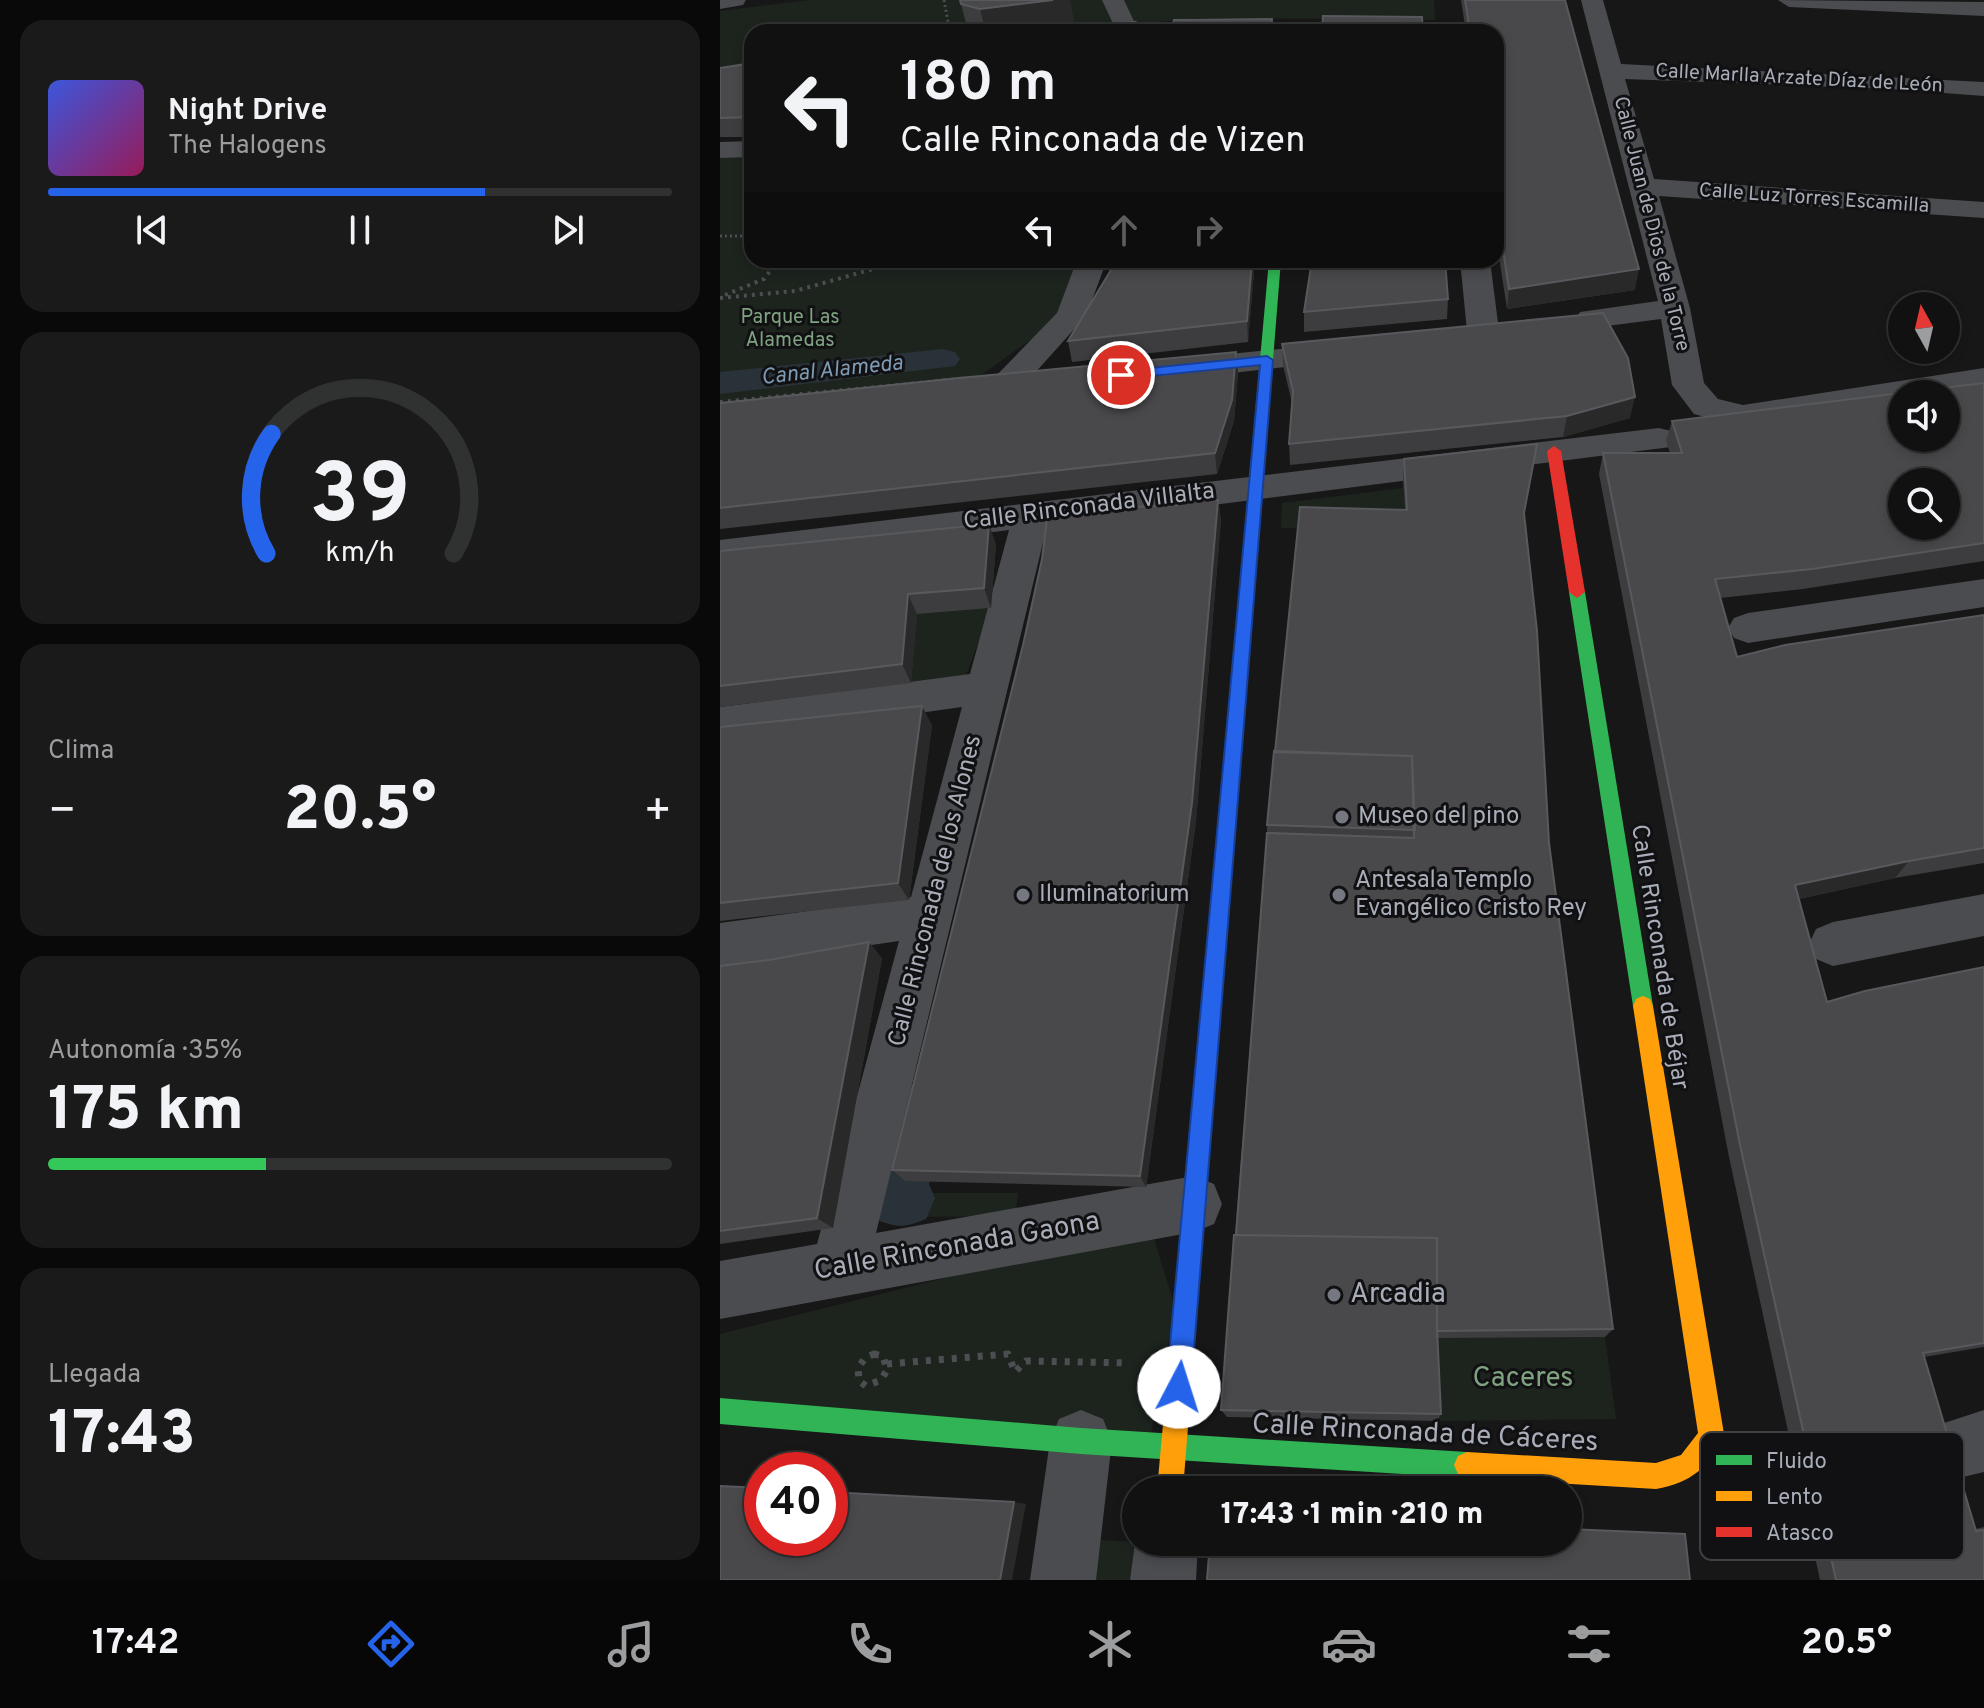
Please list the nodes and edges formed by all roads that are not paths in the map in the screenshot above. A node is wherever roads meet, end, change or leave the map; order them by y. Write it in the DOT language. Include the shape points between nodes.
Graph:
graph roads {
  1 [pos="735,0"];
  2 [pos="1113,0"];
  3 [pos="1592,0"];
  4 [pos="1789,0"];
  5 [pos="720,2"];
  6 [pos="1984,9"];
  7 [pos="1124,24"];
  8 [pos="1613,71"];
  9 [pos="1984,89"];
  10 [pos="744,149"];
  11 [pos="720,150"];
  12 [pos="1644,187"];
  13 [pos="1984,210"];
  14 [pos="1089,268"];
  15 [pos="1274,268"];
  16 [pos="1476,268"];
  17 [pos="1675,308"];
  18 [pos="1591,319"];
  19 [pos="1406,347"];
  20 [pos="1344,353"];
  21 [pos="1267,360"];
  22 [pos="1143,373"];
  23 [pos="1984,378"];
  24 [pos="1050,382"];
  25 [pos="1659,439"];
  26 [pos="1554,451"];
  27 [pos="1257,487"];
  28 [pos="1032,513"];
  29 [pos="720,553"];
  30 [pos="1984,593"];
  31 [pos="1748,628"];
  32 [pos="987,688"];
  33 [pos="720,724"];
  34 [pos="930,915"];
  35 [pos="1984,915"];
  36 [pos="1833,944"];
  37 [pos="720,945"];
  38 [pos="1194,1204"];
  39 [pos="839,1269"];
  40 [pos="720,1290"];
  41 [pos="720,1411"];
  42 [pos="1711,1432"];
  43 [pos="1081,1441"];
  44 [pos="1173,1447"];
  45 [pos="1700,1454"];
  46 [pos="1694,1465"];
  47 [pos="1171,1476"];
  48 [pos="1165,1556"];
  49 [pos="1063,1580"];
  50 [pos="1163,1580"];
  1 -- 5 [label="street"];
  2 -- 7 [label="street"];
  3 -- 8 [label="street, Calle Juan de Dios de la Torre"];
  4 -- 6 [label="street"];
  8 -- 9 [label="street, Calle Marlla Arzate Díaz de León"];
  8 -- 12 [label="street, Calle Juan de Dios de la Torre"];
  10 -- 11 [label="street"];
  12 -- 13 [label="street, Calle Luz Torres Escamilla"];
  12 -- 17 [label="street, Calle Juan de Dios de la Torre"];
  14 -- 24 [label="street" via="1071,316 980,385"];
  15 -- 21 [label="street"];
  16 -- 19 [label="street" via="1484,339"];
  17 -- 18 [label="street"];
  17 -- 23 [label="street, Calle Juan de Dios de la Torre" via="1688,385 1706,407 1743,416"];
  20 -- 21 [label="street"];
  21 -- 22 [label="street"];
  21 -- 27 [label="street"];
  25 -- 26 [label="street, Calle Rinconada Villalta"];
  26 -- 27 [label="street, Calle Rinconada Villalta"];
  26 -- 42 [label="street, Calle Rinconada de Béjar"];
  27 -- 28 [label="street, Calle Rinconada Villalta"];
  27 -- 38 [label="street"];
  28 -- 29 [label="street, Calle Rinconada Villalta"];
  28 -- 32 [label="street, Calle Rinconada de los Alones"];
  30 -- 31 [label="street"];
  32 -- 33 [label="street"];
  32 -- 34 [label="street, Calle Rinconada de los Alones"];
  34 -- 37 [label="street"];
  34 -- 39 [label="street, Calle Rinconada de los Alones"];
  35 -- 36 [label="street"];
  38 -- 39 [label="street, Calle Rinconada Gaona"];
  38 -- 44 [label="street"];
  39 -- 40 [label="street, Calle Rinconada Gaona"];
  41 -- 43 [label="street, Calle Rinconada de Cáceres"];
  43 -- 44 [label="street, Calle Rinconada de Cáceres"];
  43 -- 49 [label="street"];
  44 -- 46 [label="street, Calle Rinconada de Cáceres" via="1656,1476"];
  44 -- 47 [label="street"];
  45 -- 46 [label="street, Calle Rinconada de Béjar"];
  48 -- 50 [label="street"];
}
